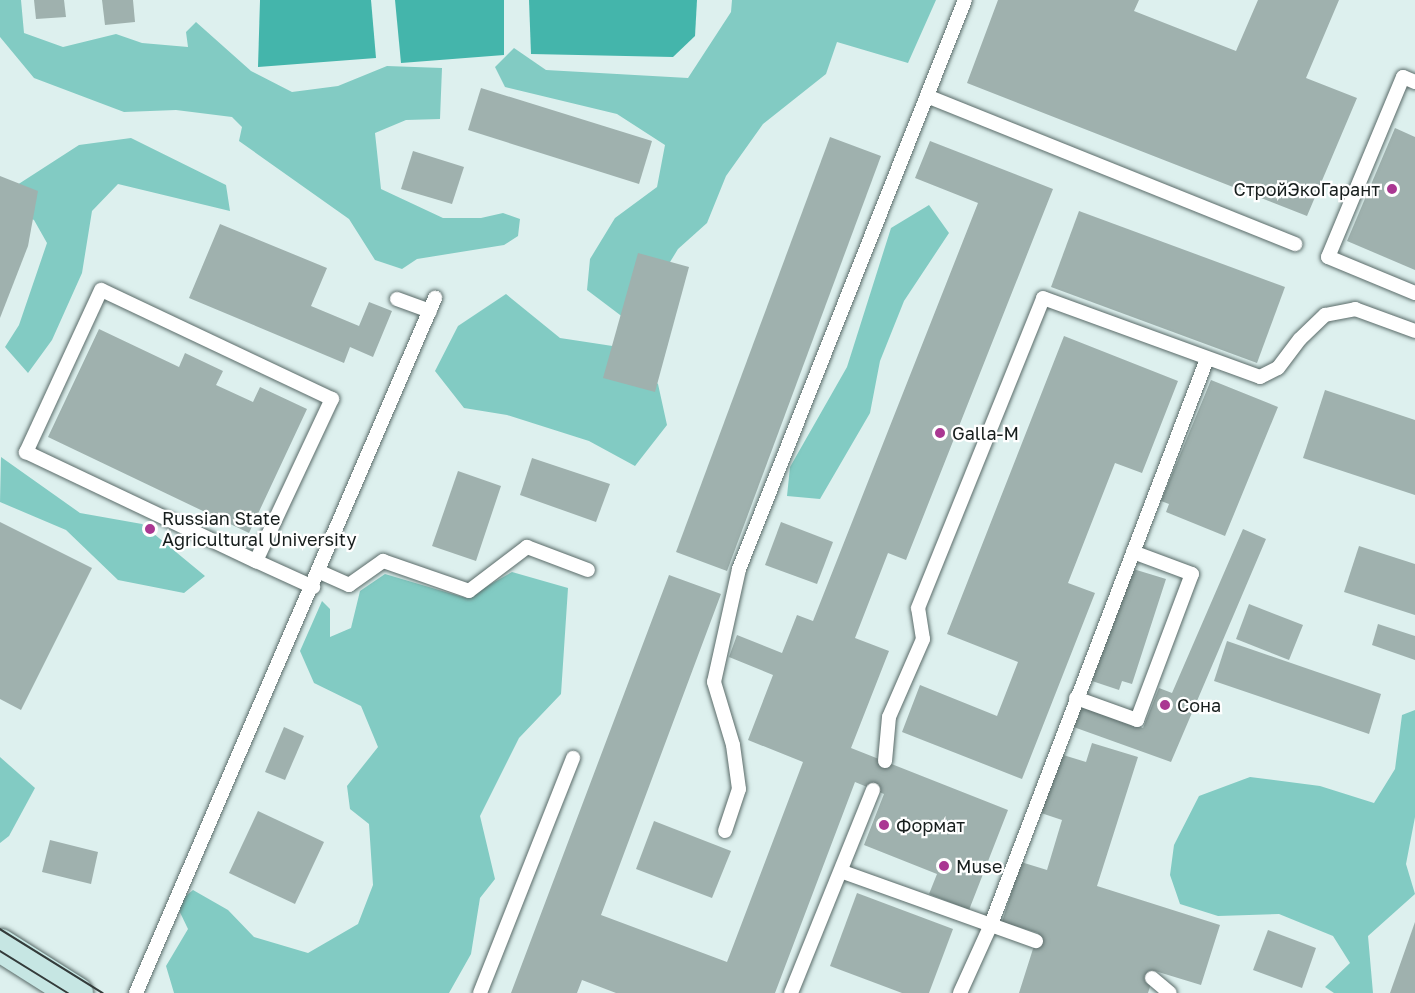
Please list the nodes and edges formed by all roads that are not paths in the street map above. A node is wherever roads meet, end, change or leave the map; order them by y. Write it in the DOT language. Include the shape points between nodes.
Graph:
graph roads {
  1 [pos="965,0"];
  2 [pos="1415,82"];
  3 [pos="927,96"];
  4 [pos="1294,244"];
  5 [pos="1415,293"];
  6 [pos="397,299"];
  7 [pos="1415,332"];
  8 [pos="1207,359"];
  9 [pos="1133,552"];
  10 [pos="256,561"];
  11 [pos="588,570"];
  12 [pos="320,572"];
  13 [pos="313,587"];
  14 [pos="1076,698"];
  15 [pos="573,758"];
  16 [pos="885,761"];
  17 [pos="873,790"];
  18 [pos="725,831"];
  19 [pos="843,872"];
  20 [pos="990,927"];
  21 [pos="1036,940"];
  22 [pos="0,945"];
  23 [pos="1152,978"];
  24 [pos="76,993"];
  25 [pos="136,993"];
  26 [pos="480,993"];
  27 [pos="791,993"];
  28 [pos="960,993"];
  29 [pos="1170,993"];
  1 -- 3 [label="lane"];
  2 -- 5 [label="lane" via="1403,77 1328,257"];
  3 -- 4 [label="lane"];
  3 -- 18 [label="lane" via="739,569 714,682 733,745 740,789"];
  6 -- 12 [label="lane" via="432,304"];
  7 -- 8 [label="lane" via="1355,309 1325,315 1278,368 1260,377"];
  8 -- 9 [label="lane"];
  8 -- 16 [label="lane" via="1043,298 918,608 922,639 889,717"];
  9 -- 14 [label="lane"];
  9 -- 14 [label="lane" via="1192,574 1137,720"];
  10 -- 10 [label="lane" via="26,452 101,290 333,399"];
  10 -- 13 [label="lane"];
  11 -- 12 [label="lane" via="527,547 469,591 383,561 349,585"];
  12 -- 13 [label="lane"];
  13 -- 25 [label="lane"];
  14 -- 20 [label="lane"];
  15 -- 26 [label="lane"];
  17 -- 19 [label="lane"];
  19 -- 20 [label="lane"];
  19 -- 27 [label="lane"];
  20 -- 21 [label="lane"];
  20 -- 28 [label="lane"];
  22 -- 24 [label="main road"];
  23 -- 29 [label="lane"];
}
